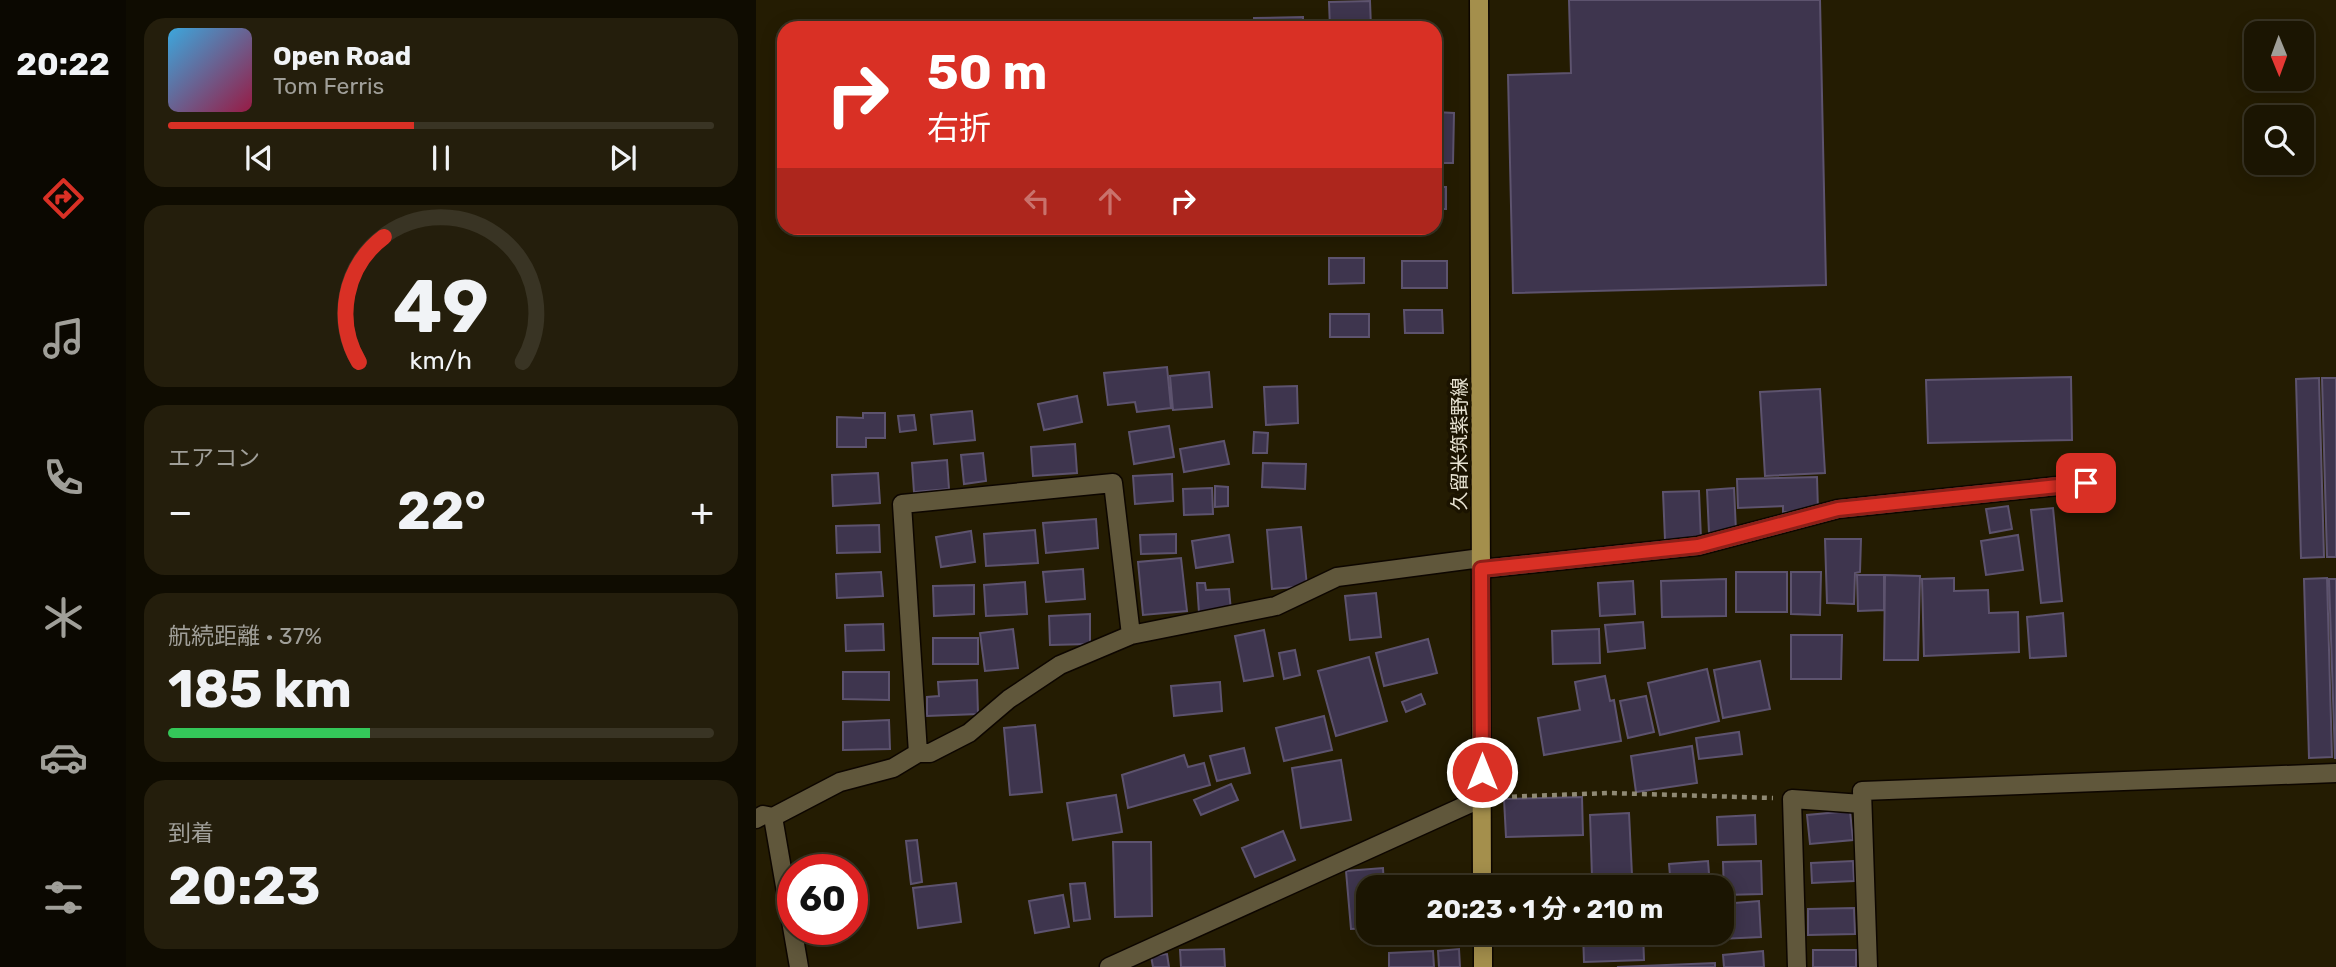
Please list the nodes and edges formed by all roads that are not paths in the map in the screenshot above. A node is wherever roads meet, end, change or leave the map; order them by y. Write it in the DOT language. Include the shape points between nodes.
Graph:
graph roads {
  1 [pos="1479,0"];
  2 [pos="2086,483"];
  3 [pos="1481,563"];
  4 [pos="1131,635"];
  5 [pos="918,753"];
  6 [pos="2336,773"];
  7 [pos="1482,798"];
  8 [pos="1862,804"];
  9 [pos="765,818"];
  10 [pos="1482,875"];
  11 [pos="1483,945"];
  12 [pos="799,967"];
  13 [pos="1109,967"];
  14 [pos="1483,967"];
  15 [pos="1797,967"];
  16 [pos="1868,967"];
  1 -- 3 [label="main road, 久留米筑紫野線"];
  2 -- 3 [label="street" via="1838,509 1698,546"];
  3 -- 4 [label="street" via="1337,577 1276,606"];
  3 -- 7 [label="main road, 久留米筑紫野線"];
  4 -- 5 [label="street" via="1060,665 969,733 930,753"];
  4 -- 5 [label="street" via="1112,483 902,504"];
  5 -- 9 [label="street" via="893,768 840,782"];
  6 -- 8 [label="street" via="1861,790"];
  7 -- 10 [label="main road, 久留米筑紫野線"];
  7 -- 13 [label="street"];
  8 -- 15 [label="street" via="1792,799"];
  8 -- 16 [label="street"];
  9 -- 12 [label="street"];
  11 -- 14 [label="main road"];
}
